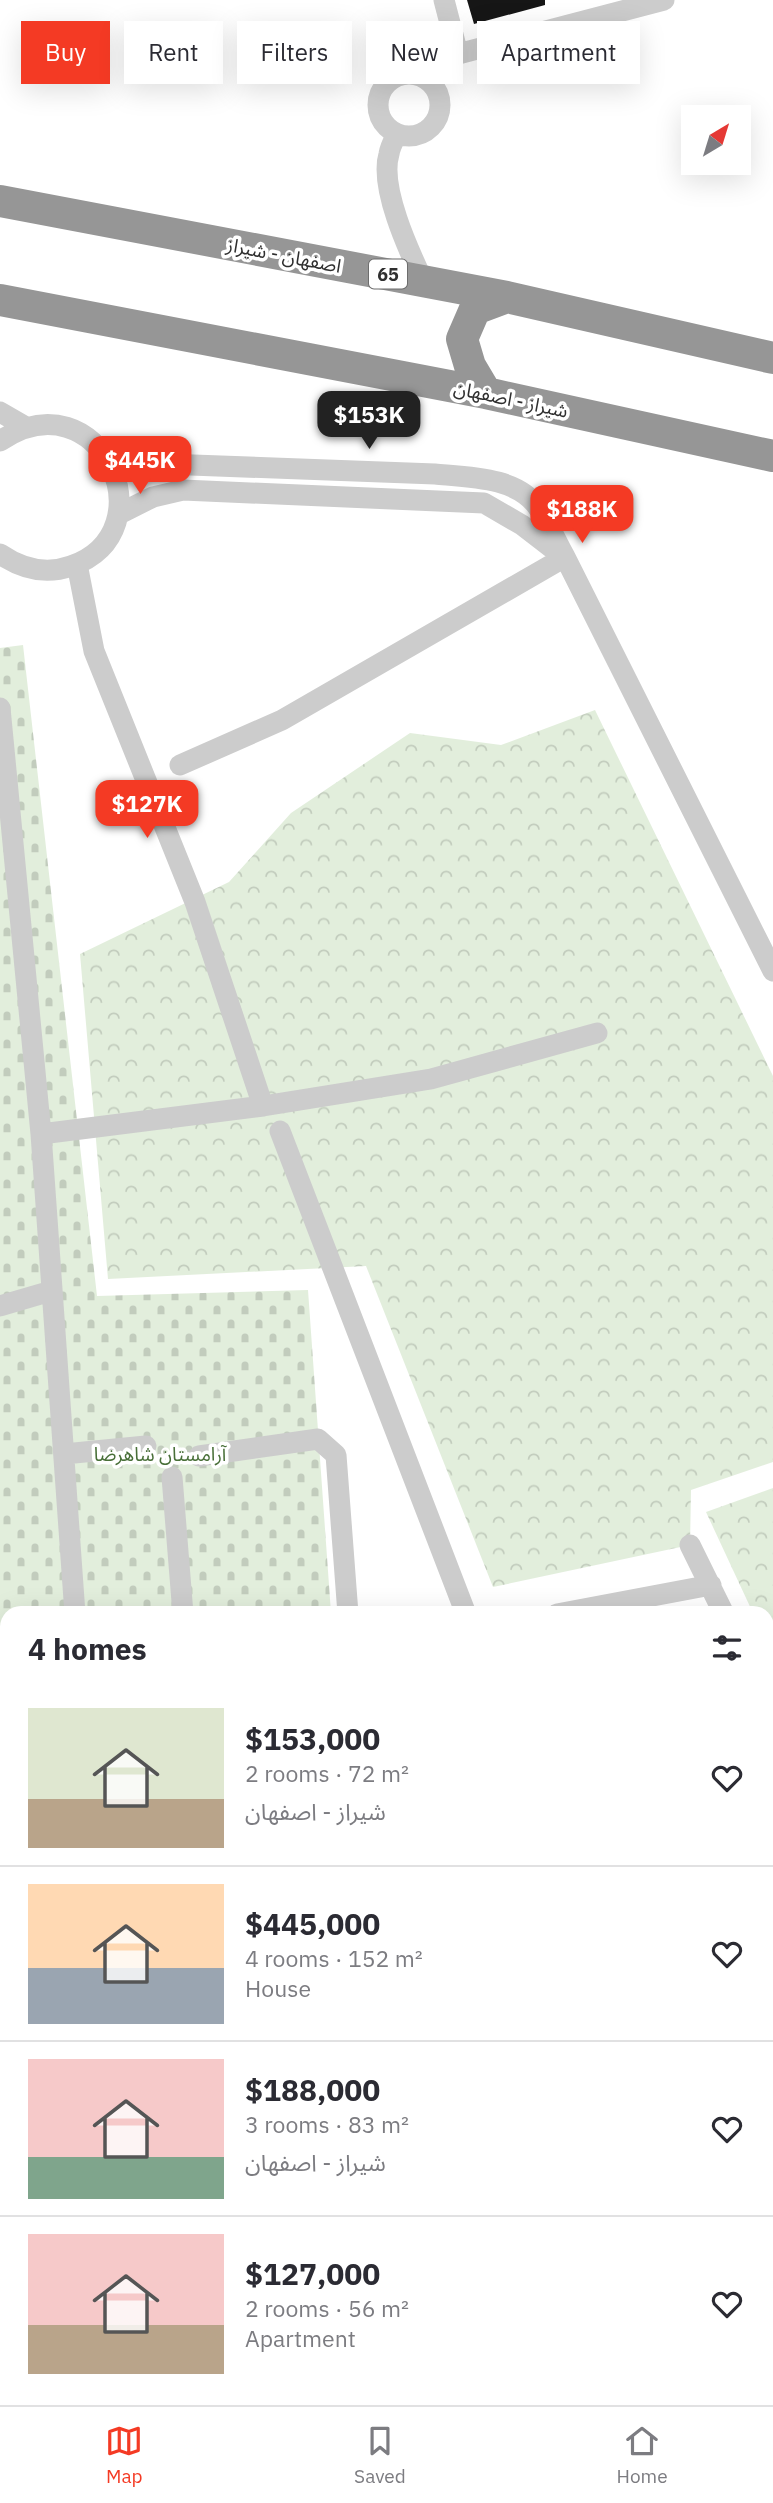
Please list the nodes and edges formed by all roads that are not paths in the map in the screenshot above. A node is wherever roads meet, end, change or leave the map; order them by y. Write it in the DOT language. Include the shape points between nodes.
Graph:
graph roads {
  1 [pos="444,0"];
  2 [pos="664,0"];
  3 [pos="449,21"];
  4 [pos="463,53"];
  5 [pos="386,84"];
  6 [pos="431,84"];
  7 [pos="397,134"];
  8 [pos="0,201"];
  9 [pos="423,281"];
  10 [pos="507,297"];
  11 [pos="0,300"];
  12 [pos="773,358"];
  13 [pos="486,393"];
  14 [pos="0,412"];
  15 [pos="26,427"];
  16 [pos="0,441"];
  17 [pos="104,453"];
  18 [pos="773,456"];
  19 [pos="118,514"];
  20 [pos="0,554"];
  21 [pos="565,557"];
  22 [pos="77,564"];
  23 [pos="0,708"];
  24 [pos="180,765"];
  25 [pos="773,971"];
  26 [pos="597,1033"];
  27 [pos="263,1106"];
  28 [pos="280,1131"];
  29 [pos="41,1134"];
  30 [pos="51,1291"];
  31 [pos="0,1306"];
  32 [pos="146,1446"];
  33 [pos="64,1454"];
  34 [pos="200,1456"];
  35 [pos="172,1476"];
  36 [pos="690,1545"];
  37 [pos="711,1585"];
  38 [pos="74,1606"];
  39 [pos="182,1606"];
  40 [pos="347,1606"];
  41 [pos="463,1606"];
  42 [pos="599,1606"];
  43 [pos="720,1606"];
  1 -- 3 [label="street"];
  2 -- 4 [label="street"];
  5 -- 7 [label="street" via="378,109 381,119"];
  6 -- 7 [label="street" via="439,97 438,116 426,131"];
  7 -- 9 [label="street" via="388,156 389,190"];
  8 -- 9 [label="highway, اصفهان - شیراز / 65"];
  9 -- 10 [label="highway, اصفهان - شیراز / 65"];
  10 -- 12 [label="highway, اصفهان - شیراز / 65"];
  10 -- 13 [label="highway" via="475,309 462,339 470,366"];
  11 -- 13 [label="highway, شیراز - اصفهان"];
  13 -- 18 [label="highway, شیراز - اصفهان"];
  14 -- 15 [label="street"];
  15 -- 16 [label="street"];
  15 -- 17 [label="street" via="69,428"];
  17 -- 19 [label="street" via="117,479"];
  17 -- 21 [label="street" via="138,463 480,478 527,496 538,507"];
  19 -- 21 [label="street" via="153,497 183,490 484,503"];
  19 -- 22 [label="street" via="100,547"];
  20 -- 22 [label="street" via="37,570"];
  21 -- 24 [label="street" via="282,720"];
  21 -- 25 [label="street"];
  22 -- 27 [label="street" via="94,650 195,902"];
  23 -- 29 [label="street"];
  26 -- 27 [label="street" via="431,1079"];
  27 -- 29 [label="street"];
  28 -- 41 [label="street"];
  29 -- 30 [label="street"];
  30 -- 31 [label="street"];
  30 -- 33 [label="street"];
  32 -- 33 [label="street"];
  33 -- 38 [label="street"];
  34 -- 40 [label="street" via="318,1439 336,1455"];
  35 -- 39 [label="street"];
  36 -- 37 [label="street"];
  37 -- 42 [label="street"];
  37 -- 43 [label="street"];
}
